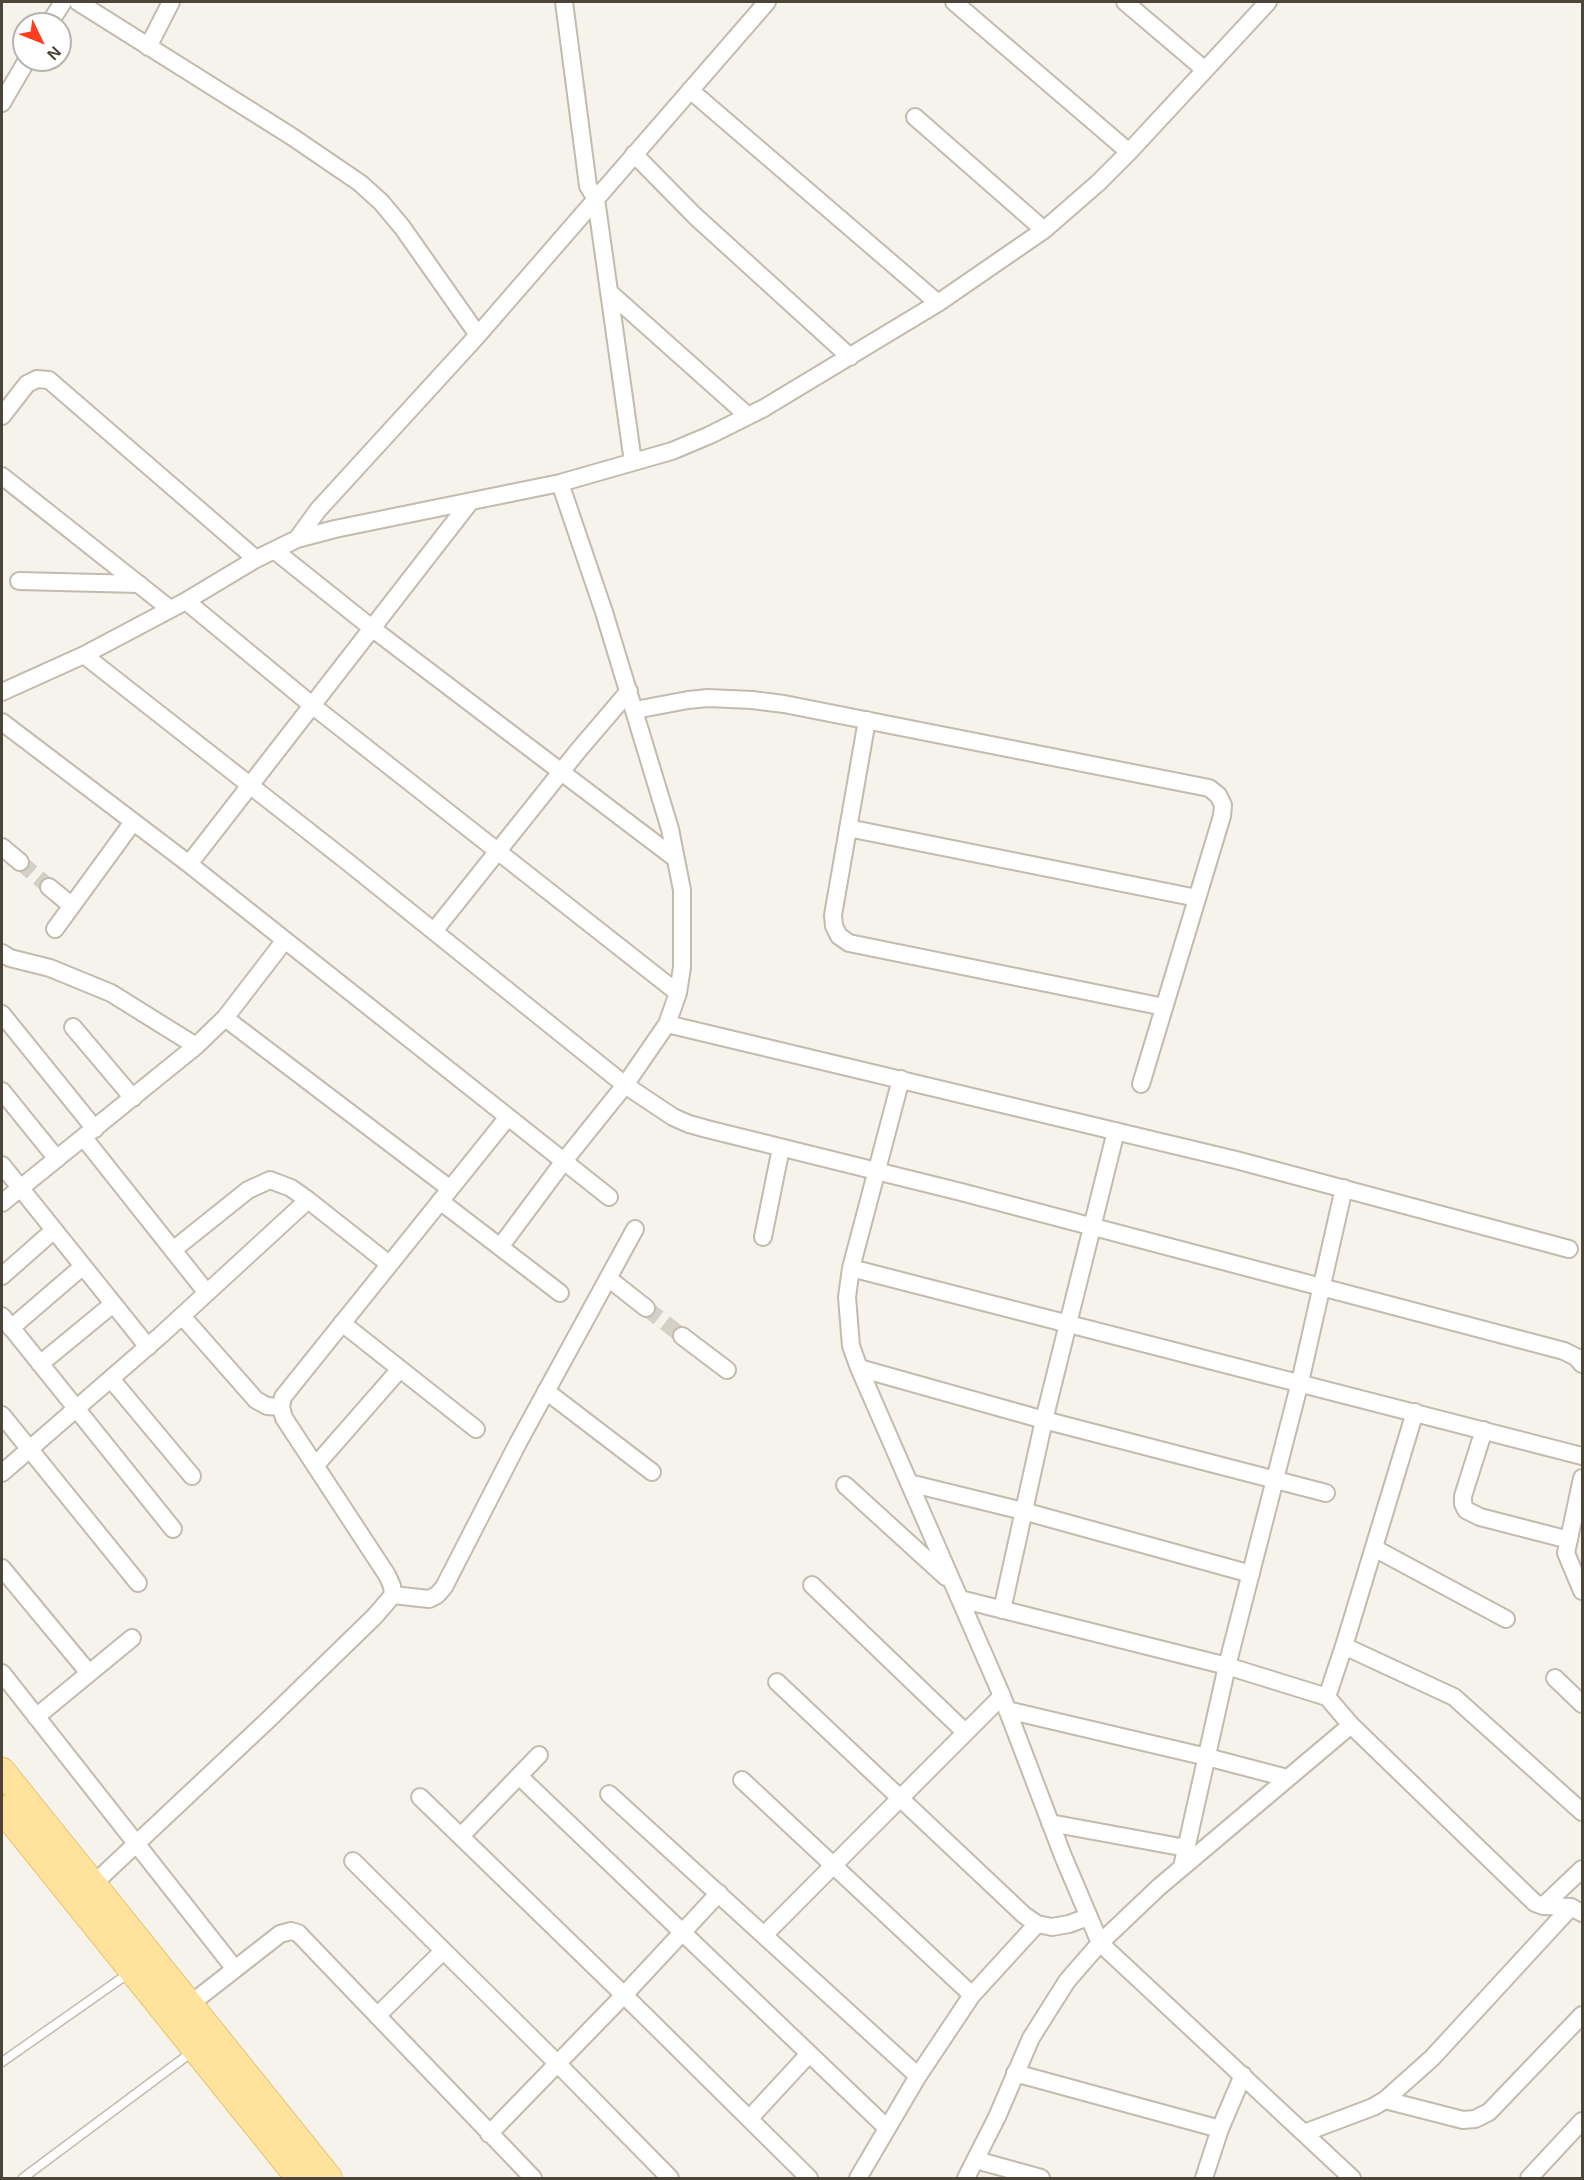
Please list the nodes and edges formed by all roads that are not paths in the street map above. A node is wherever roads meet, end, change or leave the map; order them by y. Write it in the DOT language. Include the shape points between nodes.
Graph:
graph roads {
  1 [pos="78,2"];
  2 [pos="171,2"];
  3 [pos="564,2"];
  4 [pos="767,2"];
  5 [pos="954,2"];
  6 [pos="1125,2"];
  7 [pos="1268,2"];
  8 [pos="148,47"];
  9 [pos="1205,70"];
  10 [pos="20,72"];
  11 [pos="690,90"];
  12 [pos="2,103"];
  13 [pos="915,117"];
  14 [pos="1129,152"];
  15 [pos="634,154"];
  16 [pos="596,199"];
  17 [pos="1044,230"];
  18 [pos="609,292"];
  19 [pos="938,303"];
  20 [pos="478,334"];
  21 [pos="850,357"];
  22 [pos="2,416"];
  23 [pos="748,416"];
  24 [pos="633,462"];
  25 [pos="2,476"];
  26 [pos="560,483"];
  27 [pos="470,502"];
  28 [pos="297,538"];
  29 [pos="274,550"];
  30 [pos="256,559"];
  31 [pos="20,581"];
  32 [pos="139,584"];
  33 [pos="178,605"];
  34 [pos="373,629"];
  35 [pos="84,655"];
  36 [pos="2,692"];
  37 [pos="629,692"];
  38 [pos="313,706"];
  39 [pos="635,710"];
  40 [pos="867,720"];
  41 [pos="2,722"];
  42 [pos="561,773"];
  43 [pos="250,786"];
  44 [pos="133,822"];
  45 [pos="848,828"];
  46 [pos="2,847"];
  47 [pos="498,851"];
  48 [pos="676,859"];
  49 [pos="20,862"];
  50 [pos="189,864"];
  51 [pos="49,887"];
  52 [pos="1197,898"];
  53 [pos="72,906"];
  54 [pos="55,929"];
  55 [pos="434,931"];
  56 [pos="285,940"];
  57 [pos="2,953"];
  58 [pos="678,993"];
  59 [pos="1164,1007"];
  60 [pos="2,1014"];
  61 [pos="225,1018"];
  62 [pos="668,1024"];
  63 [pos="73,1027"];
  64 [pos="196,1046"];
  65 [pos="901,1079"];
  66 [pos="1141,1083"];
  67 [pos="625,1085"];
  68 [pos="2,1091"];
  69 [pos="133,1098"];
  70 [pos="508,1117"];
  71 [pos="1116,1131"];
  72 [pos="90,1134"];
  73 [pos="781,1148"];
  74 [pos="57,1159"];
  75 [pos="564,1161"];
  76 [pos="2,1165"];
  77 [pos="875,1172"];
  78 [pos="1344,1188"];
  79 [pos="20,1189"];
  80 [pos="444,1194"];
  81 [pos="609,1197"];
  82 [pos="308,1200"];
  83 [pos="2,1203"];
  84 [pos="1092,1227"];
  85 [pos="635,1229"];
  86 [pos="53,1231"];
  87 [pos="763,1237"];
  88 [pos="500,1246"];
  89 [pos="1569,1249"];
  90 [pos="173,1250"];
  91 [pos="389,1264"];
  92 [pos="82,1267"];
  93 [pos="851,1268"];
  94 [pos="2,1276"];
  95 [pos="608,1278"];
  96 [pos="1321,1287"];
  97 [pos="207,1293"];
  98 [pos="560,1293"];
  99 [pos="113,1304"];
  100 [pos="646,1308"];
  101 [pos="182,1316"];
  102 [pos="6,1322"];
  103 [pos="342,1323"];
  104 [pos="1068,1323"];
  105 [pos="682,1336"];
  106 [pos="147,1347"];
  107 [pos="40,1364"];
  108 [pos="1582,1364"];
  109 [pos="859,1368"];
  110 [pos="400,1369"];
  111 [pos="727,1370"];
  112 [pos="111,1379"];
  113 [pos="1300,1383"];
  114 [pos="546,1391"];
  115 [pos="281,1407"];
  116 [pos="77,1409"];
  117 [pos="1415,1412"];
  118 [pos="2,1415"];
  119 [pos="1044,1420"];
  120 [pos="476,1429"];
  121 [pos="1484,1430"];
  122 [pos="30,1449"];
  123 [pos="1582,1456"];
  124 [pos="316,1465"];
  125 [pos="652,1472"];
  126 [pos="2,1473"];
  127 [pos="192,1476"];
  128 [pos="1582,1478"];
  129 [pos="1275,1479"];
  130 [pos="909,1483"];
  131 [pos="845,1485"];
  132 [pos="1326,1493"];
  133 [pos="1023,1512"];
  134 [pos="173,1529"];
  135 [pos="1569,1540"];
  136 [pos="1374,1548"];
  137 [pos="2,1568"];
  138 [pos="1251,1574"];
  139 [pos="952,1581"];
  140 [pos="138,1583"];
  141 [pos="812,1585"];
  142 [pos="1582,1591"];
  143 [pos="393,1595"];
  144 [pos="960,1599"];
  145 [pos="1002,1610"];
  146 [pos="1506,1619"];
  147 [pos="132,1638"];
  148 [pos="1344,1646"];
  149 [pos="1227,1666"];
  150 [pos="2,1673"];
  151 [pos="89,1673"];
  152 [pos="1555,1678"];
  153 [pos="777,1682"];
  154 [pos="1326,1697"];
  155 [pos="1005,1703"];
  156 [pos="1582,1704"];
  157 [pos="36,1717"];
  158 [pos="1351,1725"];
  159 [pos="965,1732"];
  160 [pos="539,1755"];
  161 [pos="1207,1757"];
  162 [pos="2,1771"];
  163 [pos="519,1776"];
  164 [pos="1287,1778"];
  165 [pos="742,1780"];
  166 [pos="609,1794"];
  167 [pos="420,1797"];
  168 [pos="900,1797"];
  169 [pos="2,1809"];
  170 [pos="1582,1812"];
  171 [pos="1050,1823"];
  172 [pos="461,1836"];
  173 [pos="136,1844"];
  174 [pos="1186,1848"];
  175 [pos="353,1861"];
  176 [pos="834,1865"];
  177 [pos="1182,1867"];
  178 [pos="1582,1869"];
  179 [pos="84,1893"];
  180 [pos="719,1893"];
  181 [pos="1543,1906"];
  182 [pos="1577,1910"];
  183 [pos="1088,1917"];
  184 [pos="1037,1924"];
  185 [pos="682,1933"];
  186 [pos="765,1934"];
  187 [pos="1100,1943"];
  188 [pos="443,1951"];
  189 [pos="235,1969"];
  190 [pos="132,1971"];
  191 [pos="624,1995"];
  192 [pos="972,1995"];
  193 [pos="189,2005"];
  194 [pos="1582,2015"];
  195 [pos="377,2016"];
  196 [pos="195,2050"];
  197 [pos="809,2054"];
  198 [pos="2,2062"];
  199 [pos="557,2063"];
  200 [pos="1015,2073"];
  201 [pos="1243,2075"];
  202 [pos="918,2076"];
  203 [pos="1385,2100"];
  204 [pos="749,2119"];
  205 [pos="1582,2121"];
  206 [pos="887,2128"];
  207 [pos="1220,2129"];
  208 [pos="1304,2133"];
  209 [pos="489,2134"];
  210 [pos="285,2143"];
  211 [pos="976,2160"];
  212 [pos="23,2178"];
  213 [pos="299,2178"];
  214 [pos="329,2178"];
  215 [pos="533,2178"];
  216 [pos="670,2178"];
  217 [pos="809,2178"];
  218 [pos="858,2178"];
  219 [pos="966,2178"];
  220 [pos="1041,2178"];
  221 [pos="1204,2178"];
  222 [pos="1352,2178"];
  223 [pos="1529,2178"];
  1 -- 8 [label="street"];
  2 -- 8 [label="street"];
  3 -- 16 [label="street" via="588,186"];
  4 -- 11 [label="street"];
  5 -- 14 [label="street"];
  6 -- 9 [label="street"];
  7 -- 9 [label="street"];
  8 -- 20 [label="street" via="360,183 402,227"];
  9 -- 14 [label="street"];
  10 -- 12 [label="street"];
  11 -- 15 [label="street"];
  11 -- 19 [label="street"];
  13 -- 17 [label="street"];
  14 -- 17 [label="street"];
  15 -- 16 [label="street"];
  15 -- 21 [label="street" via="695,216"];
  16 -- 18 [label="street"];
  16 -- 20 [label="street"];
  17 -- 19 [label="street"];
  18 -- 23 [label="street"];
  18 -- 24 [label="street"];
  19 -- 21 [label="street"];
  20 -- 28 [label="street" via="328,498"];
  21 -- 23 [label="street"];
  22 -- 30 [label="street" via="27,384 49,380"];
  23 -- 24 [label="street" via="672,451"];
  24 -- 26 [label="street"];
  25 -- 32 [label="street"];
  26 -- 27 [label="street"];
  26 -- 37 [label="street"];
  27 -- 28 [label="street"];
  27 -- 34 [label="street"];
  28 -- 29 [label="street"];
  29 -- 30 [label="street"];
  29 -- 34 [label="street"];
  30 -- 33 [label="street"];
  31 -- 32 [label="street"];
  32 -- 33 [label="street"];
  33 -- 35 [label="street"];
  33 -- 38 [label="street"];
  34 -- 38 [label="street"];
  34 -- 42 [label="street"];
  35 -- 36 [label="street"];
  35 -- 43 [label="street"];
  37 -- 39 [label="street"];
  37 -- 42 [label="street"];
  38 -- 43 [label="street"];
  38 -- 47 [label="street"];
  39 -- 40 [label="street" via="688,700 727,698"];
  39 -- 48 [label="street"];
  40 -- 45 [label="street"];
  40 -- 52 [label="street" via="1209,788 1223,805 1222,816"];
  41 -- 44 [label="street"];
  42 -- 47 [label="street"];
  42 -- 48 [label="street"];
  43 -- 50 [label="street"];
  43 -- 55 [label="street"];
  44 -- 50 [label="street"];
  44 -- 53 [label="street"];
  45 -- 52 [label="street"];
  45 -- 59 [label="street" via="833,915 838,936 849,943"];
  46 -- 49 [label="street"];
  47 -- 55 [label="street"];
  47 -- 58 [label="street"];
  48 -- 58 [label="street" via="682,890 683,933"];
  50 -- 56 [label="street"];
  51 -- 53 [label="street"];
  52 -- 59 [label="street"];
  53 -- 54 [label="street"];
  55 -- 67 [label="street"];
  56 -- 61 [label="street"];
  56 -- 70 [label="street"];
  57 -- 64 [label="street" via="111,993"];
  58 -- 62 [label="street"];
  59 -- 66 [label="street"];
  60 -- 72 [label="street"];
  61 -- 64 [label="street"];
  61 -- 80 [label="street"];
  62 -- 65 [label="street"];
  62 -- 67 [label="street"];
  63 -- 69 [label="street"];
  64 -- 69 [label="street"];
  65 -- 71 [label="street"];
  65 -- 77 [label="street"];
  67 -- 73 [label="street" via="689,1124"];
  67 -- 75 [label="street"];
  68 -- 74 [label="street"];
  69 -- 72 [label="street"];
  70 -- 75 [label="street"];
  70 -- 80 [label="street"];
  71 -- 78 [label="street"];
  71 -- 84 [label="street"];
  72 -- 74 [label="street"];
  72 -- 90 [label="street"];
  73 -- 77 [label="street"];
  73 -- 87 [label="street"];
  74 -- 79 [label="street"];
  75 -- 81 [label="street"];
  75 -- 88 [label="street"];
  76 -- 79 [label="street"];
  77 -- 84 [label="street"];
  77 -- 93 [label="street"];
  78 -- 89 [label="street"];
  78 -- 96 [label="street"];
  79 -- 83 [label="street"];
  79 -- 86 [label="street"];
  80 -- 88 [label="street"];
  80 -- 91 [label="street"];
  82 -- 90 [label="street" via="280,1182 259,1184"];
  82 -- 91 [label="street"];
  82 -- 97 [label="street"];
  84 -- 96 [label="street"];
  84 -- 104 [label="street"];
  85 -- 95 [label="street"];
  86 -- 92 [label="street"];
  86 -- 94 [label="street"];
  88 -- 98 [label="street"];
  90 -- 97 [label="street"];
  91 -- 103 [label="street"];
  92 -- 99 [label="street"];
  92 -- 102 [label="street"];
  93 -- 104 [label="street"];
  93 -- 109 [label="street" via="848,1320"];
  95 -- 100 [label="street"];
  95 -- 114 [label="street"];
  96 -- 108 [label="street" via="1564,1351"];
  96 -- 113 [label="street"];
  97 -- 101 [label="street"];
  99 -- 106 [label="street"];
  99 -- 107 [label="street"];
  101 -- 106 [label="street"];
  101 -- 115 [label="street" via="256,1400"];
  102 -- 107 [label="street"];
  103 -- 110 [label="street"];
  103 -- 115 [label="street" via="292,1384"];
  104 -- 113 [label="street"];
  104 -- 119 [label="street"];
  105 -- 111 [label="street"];
  106 -- 112 [label="street"];
  107 -- 116 [label="street"];
  109 -- 119 [label="street"];
  109 -- 130 [label="street"];
  110 -- 120 [label="street"];
  110 -- 124 [label="street"];
  112 -- 116 [label="street"];
  112 -- 127 [label="street"];
  113 -- 117 [label="street"];
  113 -- 129 [label="street"];
  114 -- 125 [label="street"];
  114 -- 143 [label="street" via="444,1587 429,1599"];
  115 -- 124 [label="street" via="284,1418"];
  116 -- 122 [label="street"];
  116 -- 134 [label="street"];
  117 -- 121 [label="street"];
  117 -- 136 [label="street"];
  118 -- 122 [label="street"];
  119 -- 129 [label="street"];
  119 -- 133 [label="street"];
  121 -- 123 [label="street"];
  121 -- 135 [label="street" via="1463,1496 1466,1510"];
  122 -- 126 [label="street"];
  122 -- 140 [label="street"];
  124 -- 143 [label="street" via="387,1575"];
  128 -- 135 [label="street"];
  129 -- 132 [label="street"];
  129 -- 138 [label="street"];
  130 -- 133 [label="street"];
  130 -- 139 [label="street"];
  131 -- 139 [label="street"];
  133 -- 138 [label="street"];
  133 -- 145 [label="street"];
  135 -- 142 [label="street" via="1568,1562"];
  136 -- 146 [label="street"];
  136 -- 148 [label="street"];
  137 -- 151 [label="street"];
  138 -- 149 [label="street"];
  139 -- 144 [label="street"];
  141 -- 159 [label="street"];
  143 -- 173 [label="street" via="285,1704"];
  144 -- 145 [label="street"];
  144 -- 155 [label="street"];
  145 -- 149 [label="street"];
  147 -- 151 [label="street"];
  148 -- 154 [label="street"];
  148 -- 170 [label="street" via="1454,1697"];
  149 -- 154 [label="street"];
  149 -- 161 [label="street"];
  150 -- 157 [label="street"];
  151 -- 157 [label="street"];
  152 -- 156 [label="street"];
  153 -- 168 [label="street"];
  154 -- 158 [label="street"];
  155 -- 159 [label="street"];
  155 -- 161 [label="street"];
  155 -- 171 [label="street"];
  157 -- 173 [label="street"];
  158 -- 164 [label="street"];
  158 -- 181 [label="street" via="1502,1872"];
  159 -- 168 [label="street"];
  160 -- 163 [label="street"];
  161 -- 164 [label="street"];
  161 -- 174 [label="street"];
  162 -- 179 [label="main road"];
  163 -- 172 [label="street"];
  163 -- 185 [label="street"];
  164 -- 177 [label="street"];
  165 -- 176 [label="street"];
  166 -- 180 [label="street"];
  167 -- 172 [label="street"];
  168 -- 176 [label="street"];
  168 -- 184 [label="street"];
  169 -- 179 [label="main road"];
  171 -- 174 [label="street"];
  171 -- 183 [label="street"];
  172 -- 191 [label="street"];
  173 -- 179 [label="street"];
  173 -- 189 [label="street"];
  174 -- 177 [label="street"];
  175 -- 188 [label="street"];
  176 -- 186 [label="street"];
  176 -- 192 [label="street"];
  177 -- 187 [label="street"];
  178 -- 181 [label="street"];
  179 -- 190 [label="main road"];
  179 -- 193 [label="main road"];
  180 -- 185 [label="street"];
  180 -- 186 [label="street"];
  181 -- 182 [label="street"];
  182 -- 203 [label="street" via="1432,2058"];
  183 -- 184 [label="street" via="1052,1927"];
  183 -- 187 [label="street"];
  184 -- 192 [label="street"];
  185 -- 191 [label="street"];
  185 -- 197 [label="street"];
  186 -- 202 [label="street"];
  187 -- 200 [label="street" via="1047,2011"];
  187 -- 201 [label="street"];
  188 -- 195 [label="street"];
  188 -- 199 [label="street"];
  189 -- 193 [label="street"];
  189 -- 195 [label="street" via="280,1934 298,1933"];
  190 -- 196 [label="main road"];
  190 -- 198 [label="lane"];
  191 -- 199 [label="street"];
  191 -- 204 [label="street"];
  192 -- 202 [label="street"];
  193 -- 210 [label="main road"];
  194 -- 203 [label="street" via="1489,2112 1475,2119 1463,2120"];
  195 -- 209 [label="street"];
  196 -- 210 [label="main road"];
  196 -- 212 [label="lane"];
  197 -- 204 [label="street"];
  197 -- 206 [label="street"];
  199 -- 209 [label="street"];
  199 -- 216 [label="street"];
  200 -- 207 [label="street"];
  200 -- 211 [label="street"];
  201 -- 207 [label="street"];
  201 -- 208 [label="street"];
  202 -- 206 [label="street"];
  203 -- 208 [label="street"];
  204 -- 217 [label="street"];
  205 -- 223 [label="street"];
  206 -- 218 [label="street"];
  207 -- 221 [label="street"];
  208 -- 222 [label="street"];
  209 -- 215 [label="street"];
  210 -- 213 [label="main road"];
  210 -- 214 [label="main road"];
  211 -- 219 [label="street"];
  211 -- 220 [label="street"];
}
